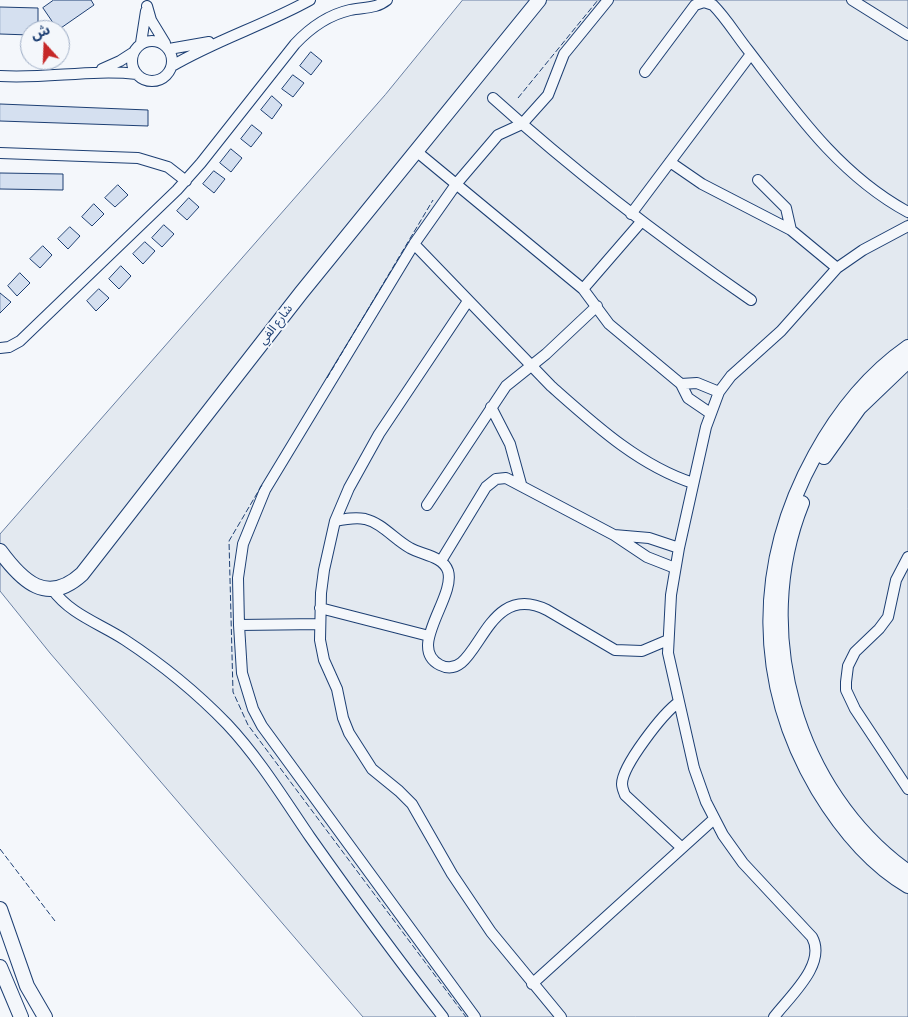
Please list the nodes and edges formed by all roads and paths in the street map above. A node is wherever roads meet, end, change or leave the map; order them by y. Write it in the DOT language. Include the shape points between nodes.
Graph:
graph roads {
  1 [pos="310,0"];
  2 [pos="387,0"];
  3 [pos="539,0"];
  4 [pos="608,0"];
  5 [pos="852,0"];
  6 [pos="146,3"];
  7 [pos="908,35"];
  8 [pos="220,40"];
  9 [pos="141,43"];
  10 [pos="168,47"];
  11 [pos="134,52"];
  12 [pos="751,54"];
  13 [pos="172,66"];
  14 [pos="94,71"];
  15 [pos="645,72"];
  16 [pos="137,74"];
  17 [pos="0,76"];
  18 [pos="494,98"];
  19 [pos="522,124"];
  20 [pos="416,152"];
  21 [pos="0,153"];
  22 [pos="670,162"];
  23 [pos="758,180"];
  24 [pos="186,181"];
  25 [pos="457,183"];
  26 [pos="908,212"];
  27 [pos="631,214"];
  28 [pos="641,222"];
  29 [pos="908,226"];
  30 [pos="791,230"];
  31 [pos="414,244"];
  32 [pos="837,268"];
  33 [pos="583,289"];
  34 [pos="751,300"];
  35 [pos="468,301"];
  36 [pos="597,306"];
  37 [pos="908,347"];
  38 [pos="0,348"];
  39 [pos="908,361"];
  40 [pos="531,366"];
  41 [pos="681,384"];
  42 [pos="719,392"];
  43 [pos="491,407"];
  44 [pos="710,413"];
  45 [pos="693,483"];
  46 [pos="521,484"];
  47 [pos="427,505"];
  48 [pos="335,521"];
  49 [pos="614,535"];
  50 [pos="678,548"];
  51 [pos="0,551"];
  52 [pos="908,557"];
  53 [pos="441,561"];
  54 [pos="675,568"];
  55 [pos="52,589"];
  56 [pos="320,608"];
  57 [pos="320,624"];
  58 [pos="238,625"];
  59 [pos="429,636"];
  60 [pos="668,640"];
  61 [pos="679,702"];
  62 [pos="908,789"];
  63 [pos="714,819"];
  64 [pos="682,848"];
  65 [pos="908,872"];
  66 [pos="908,886"];
  67 [pos="0,909"];
  68 [pos="0,967"];
  69 [pos="532,984"];
  70 [pos="21,1017"];
  71 [pos="45,1017"];
  72 [pos="443,1017"];
  73 [pos="475,1017"];
  74 [pos="561,1017"];
  75 [pos="774,1017"];
  1 -- 8 [label="street"];
  2 -- 24 [label="street" via="375,7 334,15 301,37"];
  3 -- 20 [label="street, شارع الفي"];
  4 -- 19 [label="street" via="564,54 548,95"];
  5 -- 7 [label="street"];
  6 -- 9 [label="street"];
  6 -- 10 [label="street" via="154,27"];
  8 -- 10 [label="street"];
  8 -- 13 [label="street"];
  9 -- 10 [label="street" via="157,40"];
  9 -- 11 [label="street"];
  10 -- 13 [label="street"];
  11 -- 14 [label="street" via="120,62"];
  11 -- 16 [label="street" via="132,64"];
  12 -- 15 [label="street" via="716,8 704,2 692,8"];
  12 -- 22 [label="street"];
  12 -- 26 [label="street" via="826,148 870,187"];
  13 -- 16 [label="street" via="165,76 154,81"];
  14 -- 16 [label="street"];
  14 -- 17 [label="street" via="54,76"];
  18 -- 19 [label="street"];
  19 -- 25 [label="street" via="501,132"];
  19 -- 27 [label="street"];
  20 -- 25 [label="street"];
  20 -- 55 [label="street, شارع الفي" via="301,293 82,574 72,583"];
  21 -- 24 [label="street" via="138,158 168,166"];
  22 -- 27 [label="street"];
  22 -- 30 [label="street" via="702,184"];
  23 -- 30 [label="street" via="786,208"];
  24 -- 38 [label="street" via="20,341"];
  25 -- 31 [label="street"];
  25 -- 33 [label="street"];
  27 -- 28 [label="street"];
  28 -- 33 [label="street"];
  28 -- 34 [label="street"];
  29 -- 32 [label="street"];
  30 -- 32 [label="street"];
  31 -- 35 [label="street"];
  31 -- 58 [label="street" via="265,490 243,544"];
  32 -- 42 [label="street" via="782,331 731,376"];
  33 -- 36 [label="street"];
  35 -- 40 [label="street"];
  35 -- 48 [label="street" via="368,453"];
  36 -- 40 [label="street"];
  36 -- 41 [label="street" via="609,324"];
  37 -- 66 [label="street" via="855,395 806,470 778,545 770,622 773,663 781,702 793,740 812,780 859,846 879,866"];
  39 -- 65 [label="street" via="859,408 833,442 812,479 790,541 781,632 791,699 822,776 856,825"];
  40 -- 43 [label="street" via="506,386"];
  40 -- 45 [label="street" via="624,447 660,470"];
  41 -- 42 [label="street" via="697,383"];
  41 -- 44 [label="street" via="688,398"];
  42 -- 44 [label="street"];
  43 -- 46 [label="street" via="510,444"];
  43 -- 47 [label="street"];
  44 -- 45 [label="street"];
  45 -- 50 [label="street"];
  46 -- 49 [label="street"];
  46 -- 53 [label="street" via="506,478 489,484"];
  48 -- 53 [label="street" via="357,518 372,521 406,546"];
  48 -- 56 [label="street" via="324,570"];
  49 -- 50 [label="street" via="649,538"];
  49 -- 54 [label="street" via="647,557"];
  50 -- 54 [label="street"];
  51 -- 55 [label="street" via="27,581"];
  52 -- 62 [label="street" via="896,580 888,617 855,652 848,666 846,682 846,690 855,709"];
  53 -- 59 [label="street" via="448,575"];
  54 -- 60 [label="street"];
  55 -- 72 [label="street" via="70,610 161,664 228,726"];
  56 -- 57 [label="street"];
  56 -- 59 [label="street"];
  57 -- 58 [label="street"];
  57 -- 69 [label="street" via="324,660 337,689 348,733 372,769 412,804 471,904"];
  58 -- 73 [label="street" via="242,673 262,726"];
  59 -- 60 [label="street" via="431,657 439,665 455,667 467,660 482,634 498,616 524,604 542,608 614,650 642,650"];
  60 -- 61 [label="street"];
  61 -- 63 [label="street" via="694,768"];
  61 -- 64 [label="street" via="654,726 625,773 622,784 625,795"];
  63 -- 64 [label="street"];
  63 -- 75 [label="street" via="743,863 815,943 817,955 813,966"];
  64 -- 69 [label="street"];
  67 -- 71 [label="street" via="27,986"];
  68 -- 70 [label="street"];
  69 -- 74 [label="street"];
}
